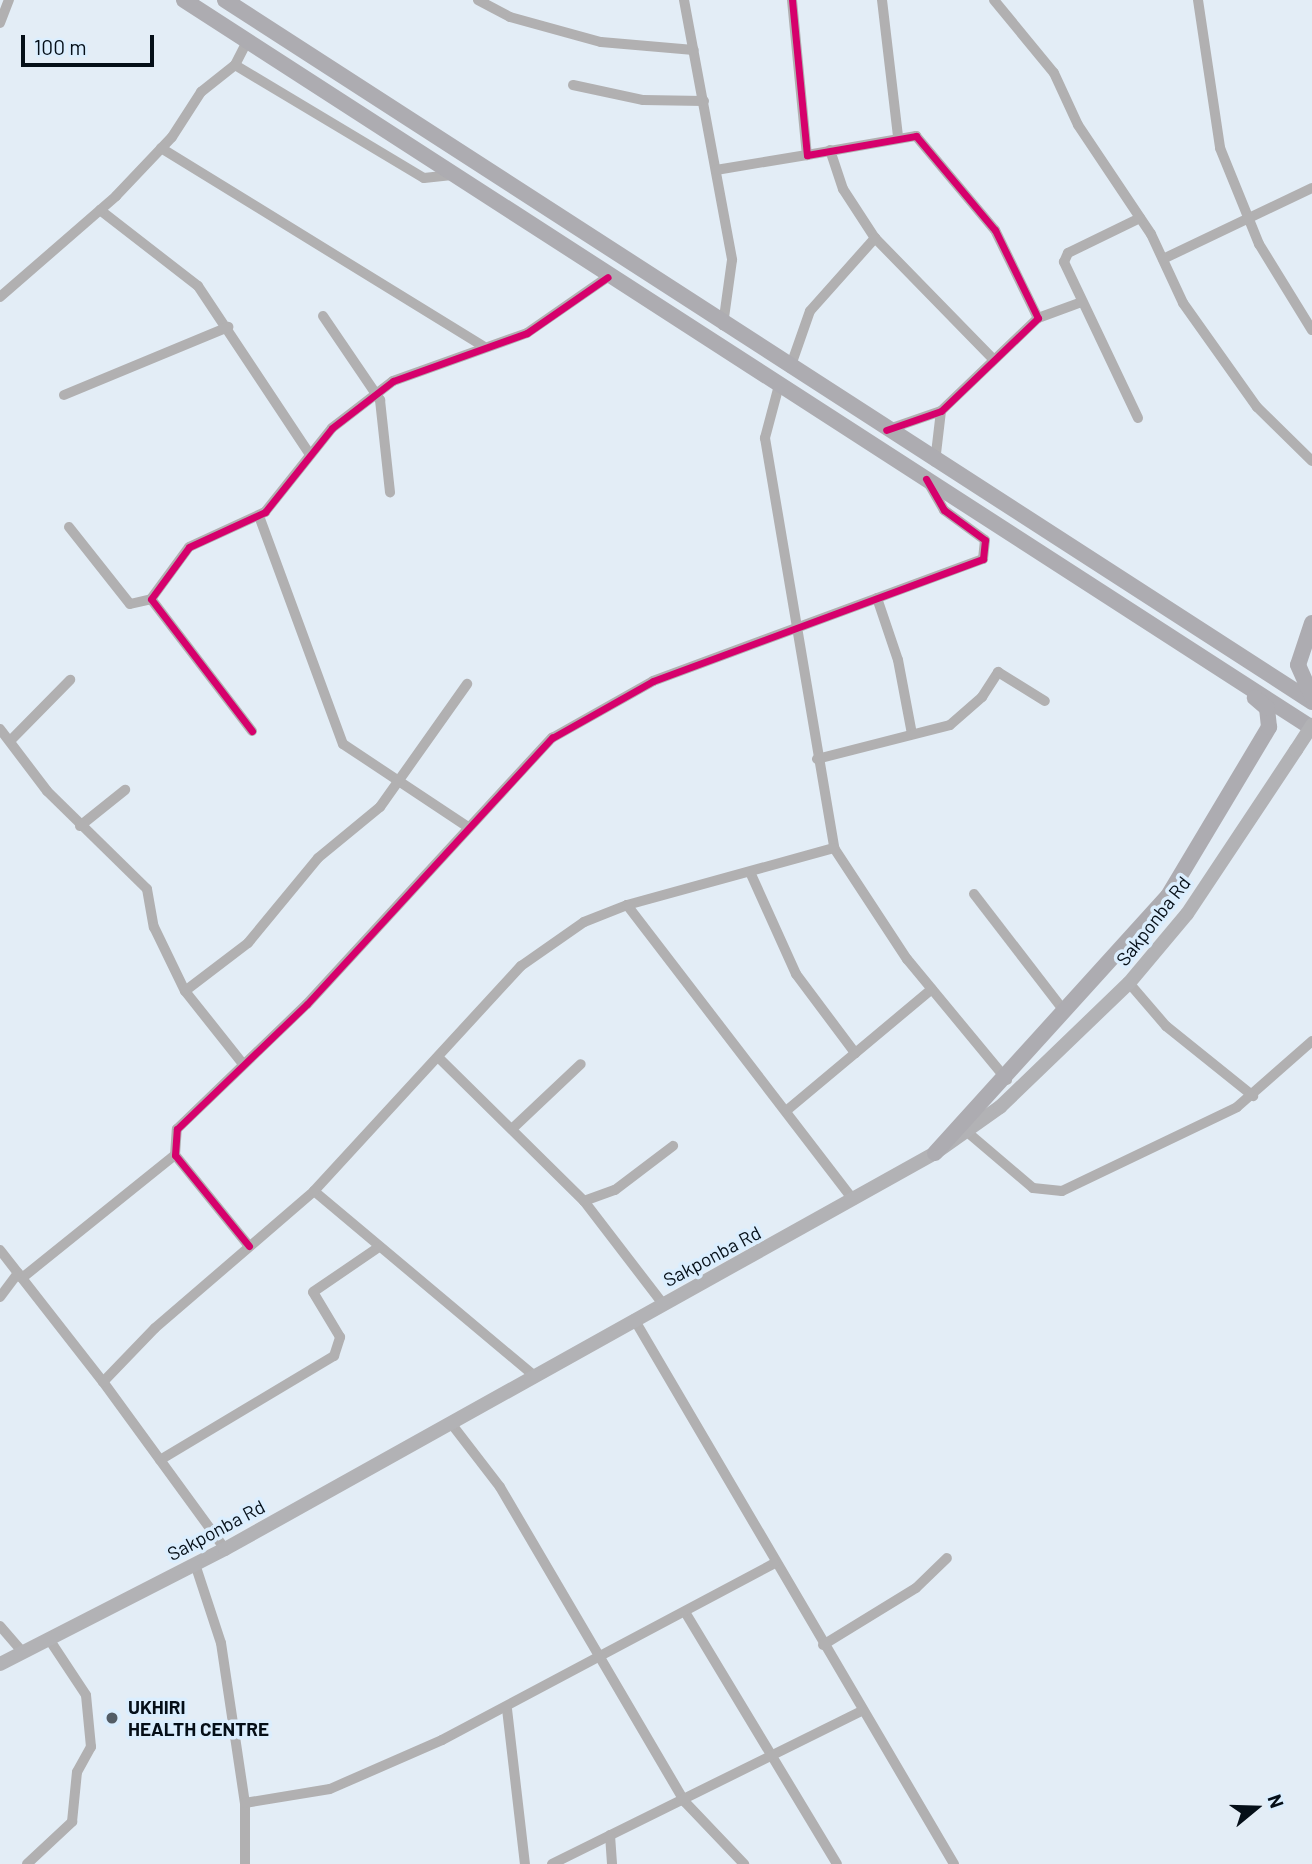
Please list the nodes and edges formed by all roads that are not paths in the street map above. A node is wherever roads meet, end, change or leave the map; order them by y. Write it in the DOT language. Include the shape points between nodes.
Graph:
graph roads {
  1 [pos="9,0"];
  2 [pos="184,0"];
  3 [pos="225,0"];
  4 [pos="478,0"];
  5 [pos="684,0"];
  6 [pos="792,0"];
  7 [pos="882,0"];
  8 [pos="994,0"];
  9 [pos="1198,0"];
  10 [pos="0,23"];
  11 [pos="247,41"];
  12 [pos="694,50"];
  13 [pos="235,65"];
  14 [pos="573,85"];
  15 [pos="704,101"];
  16 [pos="898,136"];
  17 [pos="160,148"];
  18 [pos="830,150"];
  19 [pos="807,155"];
  20 [pos="716,170"];
  21 [pos="452,175"];
  22 [pos="1312,188"];
  23 [pos="100,210"];
  24 [pos="1246,215"];
  25 [pos="1140,218"];
  26 [pos="576,229"];
  27 [pos="875,238"];
  28 [pos="563,248"];
  29 [pos="1163,259"];
  30 [pos="608,277"];
  31 [pos="0,297"];
  32 [pos="1079,303"];
  33 [pos="323,316"];
  34 [pos="1038,318"];
  35 [pos="723,325"];
  36 [pos="228,327"];
  37 [pos="1312,330"];
  38 [pos="483,346"];
  39 [pos="992,358"];
  40 [pos="790,368"];
  41 [pos="778,389"];
  42 [pos="376,393"];
  43 [pos="64,395"];
  44 [pos="941,411"];
  45 [pos="1138,418"];
  46 [pos="886,430"];
  47 [pos="309,453"];
  48 [pos="935,461"];
  49 [pos="1312,461"];
  50 [pos="926,479"];
  51 [pos="390,492"];
  52 [pos="259,516"];
  53 [pos="69,527"];
  54 [pos="877,598"];
  55 [pos="151,599"];
  56 [pos="1312,623"];
  57 [pos="793,628"];
  58 [pos="1228,650"];
  59 [pos="1212,665"];
  60 [pos="1298,665"];
  61 [pos="70,680"];
  62 [pos="467,684"];
  63 [pos="1312,696"];
  64 [pos="1045,701"];
  65 [pos="1312,702"];
  66 [pos="1269,727"];
  67 [pos="0,729"];
  68 [pos="1312,729"];
  69 [pos="252,731"];
  70 [pos="912,734"];
  71 [pos="10,741"];
  72 [pos="817,759"];
  73 [pos="401,782"];
  74 [pos="125,790"];
  75 [pos="80,826"];
  76 [pos="468,827"];
  77 [pos="834,848"];
  78 [pos="750,872"];
  79 [pos="974,894"];
  80 [pos="627,905"];
  81 [pos="1129,983"];
  82 [pos="932,989"];
  83 [pos="185,991"];
  84 [pos="1065,1012"];
  85 [pos="1312,1041"];
  86 [pos="855,1053"];
  87 [pos="441,1060"];
  88 [pos="243,1064"];
  89 [pos="581,1064"];
  90 [pos="1007,1080"];
  91 [pos="1253,1096"];
  92 [pos="786,1111"];
  93 [pos="513,1128"];
  94 [pos="966,1131"];
  95 [pos="673,1146"];
  96 [pos="935,1153"];
  97 [pos="175,1155"];
  98 [pos="314,1191"];
  99 [pos="853,1200"];
  100 [pos="584,1201"];
  101 [pos="249,1245"];
  102 [pos="379,1247"];
  103 [pos="0,1250"];
  104 [pos="20,1276"];
  105 [pos="0,1297"];
  106 [pos="663,1304"];
  107 [pos="634,1319"];
  108 [pos="533,1374"];
  109 [pos="103,1382"];
  110 [pos="450,1422"];
  111 [pos="160,1460"];
  112 [pos="225,1549"];
  113 [pos="947,1558"];
  114 [pos="775,1563"];
  115 [pos="195,1564"];
  116 [pos="685,1612"];
  117 [pos="0,1626"];
  118 [pos="49,1639"];
  119 [pos="823,1645"];
  120 [pos="23,1652"];
  121 [pos="600,1658"];
  122 [pos="0,1664"];
  123 [pos="507,1709"];
  124 [pos="861,1711"];
  125 [pos="771,1756"];
  126 [pos="685,1802"];
  127 [pos="245,1803"];
  128 [pos="610,1835"];
  129 [pos="27,1864"];
  130 [pos="245,1864"];
  131 [pos="525,1864"];
  132 [pos="552,1864"];
  133 [pos="612,1864"];
  134 [pos="744,1864"];
  135 [pos="837,1864"];
  136 [pos="954,1864"];
  1 -- 10 [label="street"];
  2 -- 11 [label="highway"];
  3 -- 26 [label="highway"];
  4 -- 12 [label="street" via="510,17 601,42"];
  5 -- 12 [label="street"];
  6 -- 19 [label="street"];
  7 -- 16 [label="street"];
  8 -- 25 [label="street" via="1054,73 1078,125"];
  9 -- 24 [label="street" via="1212,111"];
  11 -- 13 [label="street"];
  11 -- 21 [label="highway"];
  12 -- 15 [label="street"];
  13 -- 17 [label="street" via="201,92"];
  13 -- 21 [label="street" via="424,178"];
  14 -- 15 [label="street" via="643,100"];
  15 -- 20 [label="street"];
  16 -- 18 [label="street"];
  16 -- 34 [label="street" via="916,136 995,230"];
  17 -- 23 [label="street"];
  17 -- 38 [label="street"];
  18 -- 19 [label="street"];
  18 -- 27 [label="street" via="843,189"];
  19 -- 20 [label="street"];
  20 -- 35 [label="street" via="732,260"];
  21 -- 28 [label="highway"];
  22 -- 24 [label="street"];
  23 -- 31 [label="street"];
  23 -- 36 [label="street" via="198,286"];
  24 -- 29 [label="street"];
  24 -- 37 [label="street"];
  25 -- 29 [label="street"];
  25 -- 32 [label="street" via="1131,229 1068,253 1063,262"];
  26 -- 28 [label="highway"];
  26 -- 35 [label="highway"];
  27 -- 39 [label="street"];
  27 -- 40 [label="street" via="810,311"];
  28 -- 30 [label="highway"];
  29 -- 49 [label="street" via="1183,303 1257,407"];
  30 -- 38 [label="street" via="536,328"];
  30 -- 41 [label="highway"];
  32 -- 34 [label="street"];
  32 -- 45 [label="street"];
  33 -- 42 [label="street"];
  34 -- 39 [label="street"];
  35 -- 40 [label="highway"];
  36 -- 43 [label="street"];
  36 -- 47 [label="street"];
  38 -- 42 [label="street"];
  39 -- 44 [label="street"];
  40 -- 46 [label="highway"];
  41 -- 50 [label="highway"];
  41 -- 57 [label="street" via="765,438"];
  42 -- 47 [label="street"];
  42 -- 51 [label="street"];
  44 -- 46 [label="street"];
  44 -- 48 [label="street"];
  46 -- 48 [label="highway"];
  47 -- 52 [label="street"];
  48 -- 58 [label="highway"];
  50 -- 54 [label="street" via="944,510 985,540 987,554"];
  50 -- 59 [label="highway"];
  52 -- 55 [label="street" via="189,547"];
  52 -- 73 [label="street" via="343,744"];
  53 -- 55 [label="street" via="130,604"];
  54 -- 57 [label="street"];
  54 -- 70 [label="street" via="898,660"];
  55 -- 69 [label="street"];
  56 -- 60 [label="highway"];
  57 -- 72 [label="street"];
  57 -- 76 [label="street" via="607,703 552,738"];
  58 -- 60 [label="highway" via="1277,672"];
  58 -- 65 [label="highway"];
  59 -- 66 [label="highway" via="1266,708"];
  59 -- 68 [label="highway"];
  60 -- 63 [label="highway"];
  61 -- 71 [label="street"];
  62 -- 73 [label="street" via="425,738"];
  64 -- 70 [label="street" via="998,672 966,714"];
  66 -- 68 [label="highway" via="1286,721"];
  66 -- 84 [label="highway" via="1168,896"];
  67 -- 71 [label="street"];
  68 -- 81 [label="main road, Sakponba Rd, bridge" via="1186,914"];
  70 -- 72 [label="street"];
  71 -- 75 [label="street"];
  72 -- 77 [label="street"];
  73 -- 76 [label="street"];
  73 -- 83 [label="street" via="318,859 255,936"];
  74 -- 75 [label="street"];
  75 -- 83 [label="street" via="147,890 153,927"];
  76 -- 88 [label="street" via="307,1004"];
  77 -- 78 [label="street"];
  77 -- 82 [label="street"];
  78 -- 80 [label="street"];
  78 -- 86 [label="street" via="796,974"];
  79 -- 84 [label="street"];
  80 -- 87 [label="street" via="584,922 522,966"];
  80 -- 92 [label="street"];
  81 -- 91 [label="street" via="1166,1026"];
  81 -- 94 [label="main road, Sakponba Rd" via="1000,1107"];
  82 -- 86 [label="street"];
  82 -- 90 [label="street"];
  83 -- 88 [label="street"];
  84 -- 90 [label="highway"];
  85 -- 91 [label="street"];
  86 -- 92 [label="street"];
  87 -- 93 [label="street"];
  87 -- 98 [label="street"];
  88 -- 97 [label="street" via="177,1129"];
  89 -- 93 [label="street"];
  90 -- 96 [label="highway"];
  91 -- 94 [label="street" via="1191,1133 1062,1191 1033,1188"];
  92 -- 99 [label="street"];
  93 -- 100 [label="street"];
  94 -- 96 [label="main road, Sakponba Rd"];
  95 -- 100 [label="street" via="615,1190"];
  96 -- 99 [label="main road, Sakponba Rd"];
  97 -- 101 [label="street"];
  97 -- 104 [label="street"];
  98 -- 101 [label="street"];
  98 -- 102 [label="street"];
  99 -- 106 [label="main road, Sakponba Rd"];
  100 -- 106 [label="street"];
  101 -- 109 [label="street"];
  102 -- 108 [label="street"];
  102 -- 111 [label="street" via="313,1292 340,1337 334,1356"];
  103 -- 104 [label="street"];
  104 -- 105 [label="street"];
  104 -- 109 [label="street"];
  106 -- 107 [label="main road, Sakponba Rd"];
  107 -- 108 [label="main road, Sakponba Rd"];
  107 -- 114 [label="street"];
  108 -- 110 [label="main road, Sakponba Rd"];
  109 -- 111 [label="street"];
  110 -- 112 [label="main road, Sakponba Rd"];
  110 -- 121 [label="street" via="500,1487"];
  111 -- 112 [label="street"];
  112 -- 115 [label="main road, Sakponba Rd"];
  113 -- 119 [label="street" via="916,1588"];
  114 -- 116 [label="street"];
  114 -- 119 [label="street"];
  115 -- 118 [label="main road, Sakponba Rd"];
  115 -- 127 [label="street" via="221,1643"];
  116 -- 121 [label="street"];
  116 -- 125 [label="street"];
  117 -- 120 [label="street"];
  118 -- 120 [label="main road, Sakponba Rd"];
  118 -- 129 [label="street" via="86,1695 91,1747 77,1772 72,1822"];
  119 -- 124 [label="street"];
  120 -- 122 [label="main road, Sakponba Rd"];
  121 -- 123 [label="street"];
  121 -- 126 [label="street"];
  123 -- 127 [label="street" via="330,1789"];
  123 -- 131 [label="street"];
  124 -- 125 [label="street"];
  124 -- 136 [label="street"];
  125 -- 126 [label="street"];
  125 -- 135 [label="street"];
  126 -- 128 [label="street"];
  126 -- 134 [label="street"];
  127 -- 130 [label="street"];
  128 -- 132 [label="street"];
  128 -- 133 [label="street"];
}
